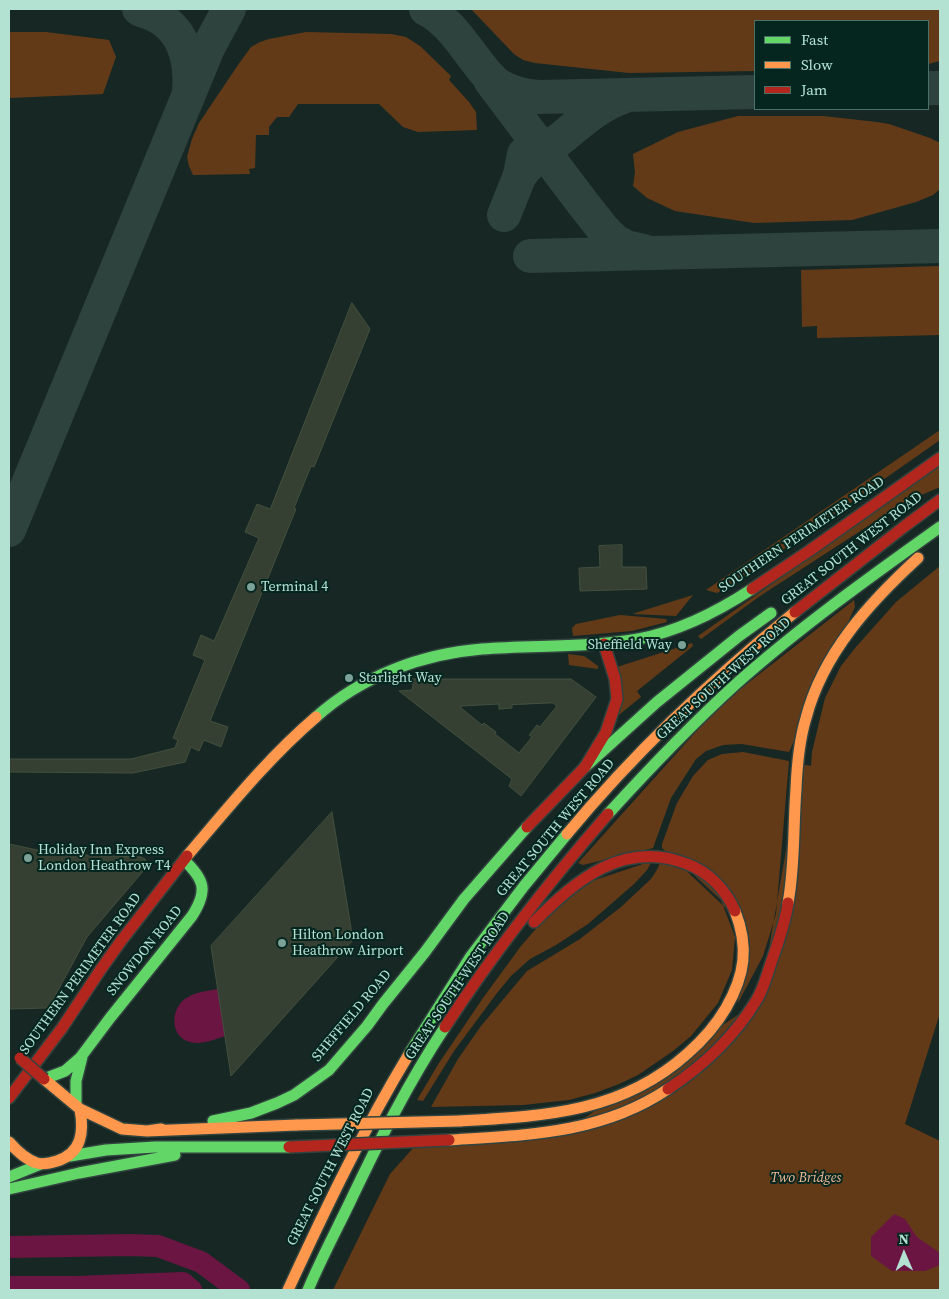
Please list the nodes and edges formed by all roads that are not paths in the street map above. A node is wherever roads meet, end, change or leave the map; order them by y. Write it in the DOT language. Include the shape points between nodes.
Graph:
graph roads {
  1 [pos="940,458"];
  2 [pos="940,500"];
  3 [pos="916,516"];
  4 [pos="940,527"];
  5 [pos="940,539"];
  6 [pos="827,573"];
  7 [pos="779,607"];
  8 [pos="604,644"];
  9 [pos="585,767"];
  10 [pos="184,860"];
  11 [pos="485,968"];
  12 [pos="9,1052"];
  13 [pos="82,1057"];
  14 [pos="44,1078"];
  15 [pos="9,1098"];
  16 [pos="78,1107"];
  17 [pos="147,1131"];
  18 [pos="9,1142"];
  19 [pos="231,1148"];
  20 [pos="70,1156"];
  21 [pos="41,1164"];
  22 [pos="9,1177"];
  23 [pos="9,1190"];
  24 [pos="288,1290"];
  25 [pos="308,1290"];
  1 -- 8 [label="main road, SOUTHERN PERIMETER ROAD" via="750,592 716,612 660,634"];
  2 -- 3 [label="main road, GREAT SOUTH WEST ROAD"];
  3 -- 6 [label="main road"];
  3 -- 24 [label="main road, GREAT SOUTH WEST ROAD" via="751,648 699,695 642,751 554,848 470,958 407,1055 352,1155"];
  4 -- 11 [label="main road, GREAT SOUTH-WEST ROAD" via="817,617 711,707 661,756 568,860"];
  5 -- 19 [label="main road, bridge" via="884,590 853,626 824,671 805,720 798,757 791,887 783,931 758,998 723,1044 697,1068 655,1098 620,1115 588,1125 529,1135"];
  7 -- 9 [label="main road" via="698,668"];
  8 -- 9 [label="main road" via="615,679 617,699 606,732"];
  8 -- 10 [label="main road, SOUTHERN PERIMETER ROAD" via="473,650 423,658 379,675 352,689 293,737"];
  9 -- 17 [label="main road, SHEFFIELD ROAD" via="464,900 329,1070 294,1096 251,1113"];
  10 -- 13 [label="main road, SNOWDON ROAD" via="198,872 201,880 199,906"];
  10 -- 15 [label="main road, SOUTHERN PERIMETER ROAD"];
  11 -- 17 [label="main road, bridge" via="579,882 597,870 636,856 674,859 714,878 737,913 744,941 742,972 736,990 710,1032 672,1068 642,1087 608,1101 536,1116 460,1121"];
  11 -- 25 [label="main road, GREAT SOUTH-WEST ROAD" via="399,1104"];
  12 -- 14 [label="main road, bridge"];
  13 -- 14 [label="main road, SNOWDON ROAD" via="71,1067"];
  13 -- 16 [label="main road, SNOWDON ROAD" via="75,1083"];
  14 -- 16 [label="main road"];
  16 -- 17 [label="main road" via="122,1129"];
  16 -- 20 [label="main road, SNOWDON ROAD" via="83,1132 79,1145"];
  18 -- 21 [label="main road" via="22,1155"];
  19 -- 20 [label="main road" via="155,1147"];
  19 -- 23 [label="main road" via="160,1157"];
  20 -- 21 [label="main road"];
  21 -- 22 [label="main road"];
}
